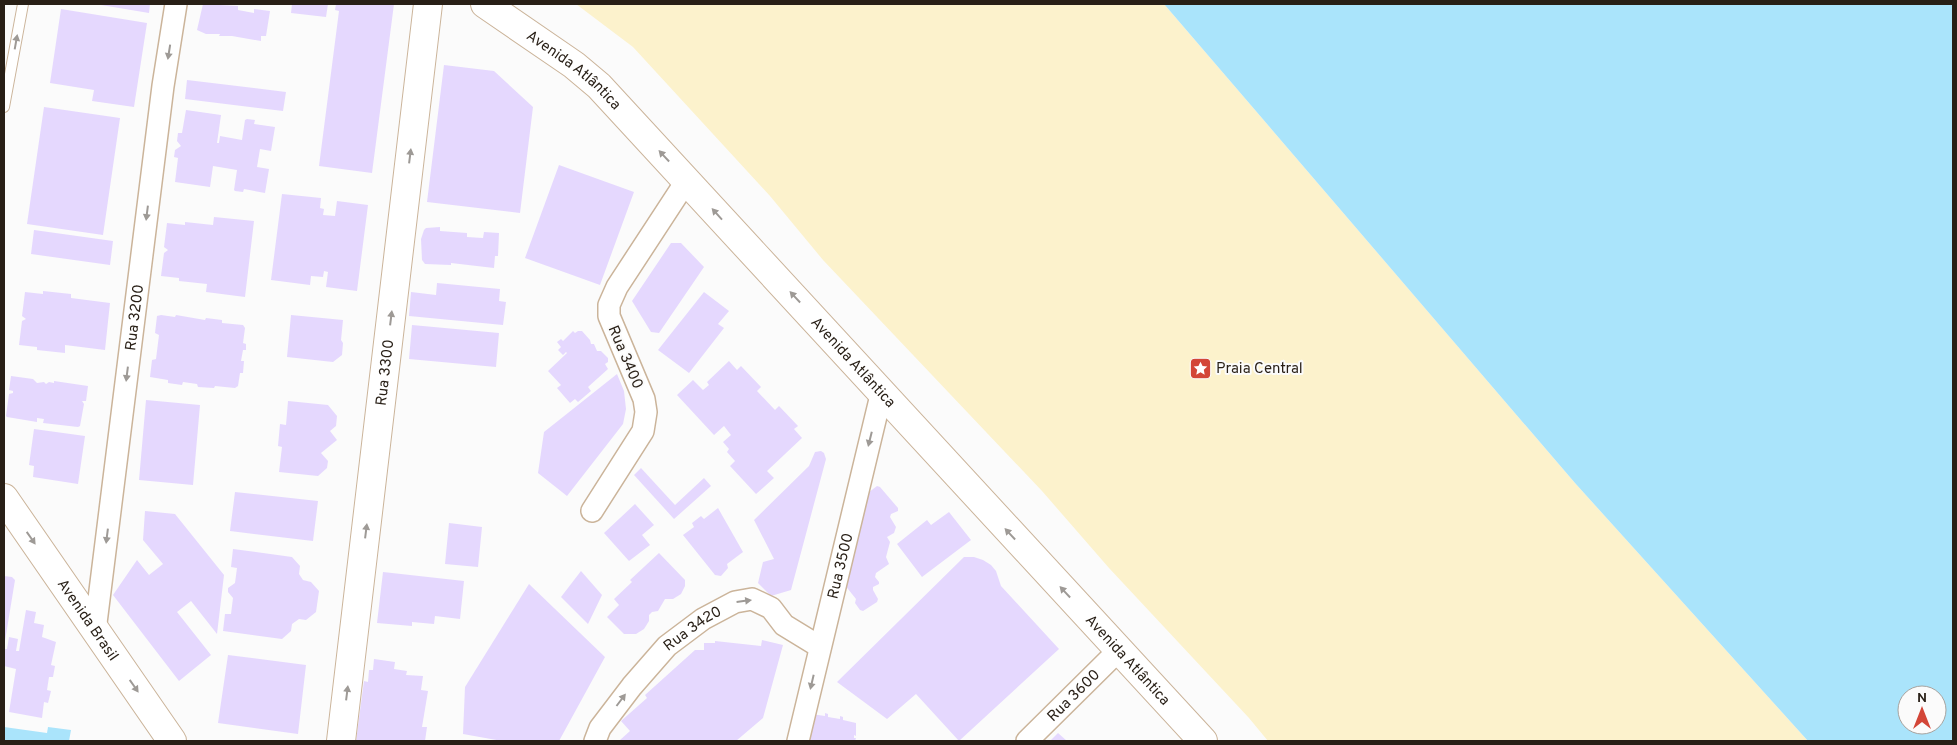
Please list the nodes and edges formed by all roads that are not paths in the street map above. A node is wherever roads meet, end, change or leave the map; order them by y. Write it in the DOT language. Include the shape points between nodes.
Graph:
graph roads {
  1 [pos="23,4"];
  2 [pos="176,4"];
  3 [pos="428,4"];
  4 [pos="485,4"];
  5 [pos="4,107"];
  6 [pos="687,180"];
  7 [pos="882,391"];
  8 [pos="4,498"];
  9 [pos="592,511"];
  10 [pos="95,630"];
  11 [pos="820,647"];
  12 [pos="1119,650"];
  13 [pos="172,741"];
  14 [pos="341,741"];
  15 [pos="594,741"];
  16 [pos="798,741"];
  17 [pos="1027,741"];
  18 [pos="1203,741"];
  5 -- 1 [label="lane, one-way"];
  2 -- 10 [label="street, Rua 3200, one-way"];
  14 -- 3 [label="main road, Rua 3300, one-way"];
  6 -- 4 [label="main road, Avenida Atlântica, one-way" via="599,86"];
  7 -- 6 [label="main road, Avenida Atlântica, one-way"];
  6 -- 9 [label="street, Rua 3400" via="617,287 609,306 609,316 644,399 646,412 643,431"];
  7 -- 11 [label="street, Rua 3500, one-way"];
  12 -- 7 [label="main road, Avenida Atlântica, one-way"];
  8 -- 10 [label="main road, Avenida Brasil, one-way"];
  10 -- 13 [label="main road, Avenida Brasil, one-way"];
  15 -- 11 [label="street, Rua 3420, one-way" via="621,700 668,646 703,619 735,602 752,599 771,608 784,625"];
  11 -- 16 [label="street, Rua 3500, one-way"];
  12 -- 17 [label="street, Rua 3600"];
  12 -- 18 [label="main road, Avenida Atlântica"];
}
